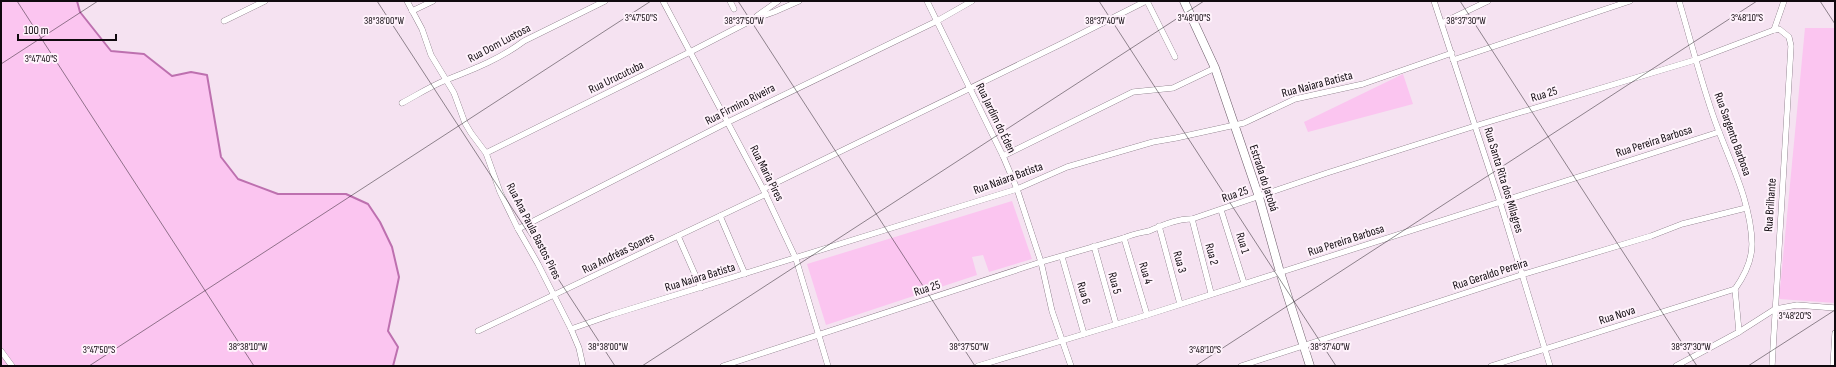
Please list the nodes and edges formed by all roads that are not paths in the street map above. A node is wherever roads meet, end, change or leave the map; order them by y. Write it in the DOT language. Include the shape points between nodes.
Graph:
graph roads {
  1 [pos="265,1"];
  2 [pos="407,1"];
  3 [pos="433,1"];
  4 [pos="605,1"];
  5 [pos="663,1"];
  6 [pos="730,1"];
  7 [pos="778,1"];
  8 [pos="799,1"];
  9 [pos="927,1"];
  10 [pos="972,1"];
  11 [pos="1146,1"];
  12 [pos="1184,1"];
  13 [pos="1434,1"];
  14 [pos="1488,1"];
  15 [pos="1630,1"];
  16 [pos="1679,1"];
  17 [pos="1784,1"];
  18 [pos="1482,2"];
  19 [pos="770,3"];
  20 [pos="965,3"];
  21 [pos="734,9"];
  22 [pos="412,11"];
  23 [pos="774,12"];
  24 [pos="754,19"];
  25 [pos="224,21"];
  26 [pos="936,21"];
  27 [pos="1442,23"];
  28 [pos="1774,30"];
  29 [pos="690,52"];
  30 [pos="1452,53"];
  31 [pos="1175,57"];
  32 [pos="1453,60"];
  33 [pos="1695,60"];
  34 [pos="1215,68"];
  35 [pos="445,80"];
  36 [pos="970,87"];
  37 [pos="402,103"];
  38 [pos="728,122"];
  39 [pos="1234,125"];
  40 [pos="1475,126"];
  41 [pos="1720,132"];
  42 [pos="486,153"];
  43 [pos="1003,156"];
  44 [pos="1017,189"];
  45 [pos="765,191"];
  46 [pos="1259,197"];
  47 [pos="1500,202"];
  48 [pos="1746,208"];
  49 [pos="1222,210"];
  50 [pos="720,216"];
  51 [pos="1192,219"];
  52 [pos="1159,226"];
  53 [pos="518,229"];
  54 [pos="678,236"];
  55 [pos="1124,238"];
  56 [pos="1094,246"];
  57 [pos="1062,257"];
  58 [pos="796,259"];
  59 [pos="1041,262"];
  60 [pos="1280,272"];
  61 [pos="745,274"];
  62 [pos="1521,275"];
  63 [pos="1244,283"];
  64 [pos="701,288"];
  65 [pos="1735,289"];
  66 [pos="1211,294"];
  67 [pos="554,296"];
  68 [pos="1180,304"];
  69 [pos="1835,308"];
  70 [pos="1775,309"];
  71 [pos="1148,315"];
  72 [pos="1116,324"];
  73 [pos="571,329"];
  74 [pos="478,331"];
  75 [pos="1739,332"];
  76 [pos="1835,333"];
  77 [pos="1084,334"];
  78 [pos="818,335"];
  79 [pos="1062,341"];
  80 [pos="1303,345"];
  81 [pos="1544,350"];
  82 [pos="1,351"];
  83 [pos="12,366"];
  84 [pos="583,366"];
  85 [pos="723,366"];
  86 [pos="828,366"];
  87 [pos="978,366"];
  88 [pos="1071,366"];
  89 [pos="1241,366"];
  90 [pos="1310,366"];
  91 [pos="1491,366"];
  92 [pos="1550,366"];
  93 [pos="1676,366"];
  94 [pos="1772,366"];
  95 [pos="1833,366"];
  1 -- 25 [label="street"];
  2 -- 22 [label="street, Rua Ana Paula Bastos Pires"];
  3 -- 22 [label="street"];
  4 -- 35 [label="street, Rua Dom Lustosa" via="477,68"];
  5 -- 29 [label="street, Rua Maria Pires"];
  6 -- 21 [label="street"];
  7 -- 19 [label="street, Rua Urucutuba"];
  8 -- 23 [label="street, Rua Urucutuba"];
  9 -- 26 [label="street, Rua Jardim do Éden"];
  10 -- 20 [label="street, Rua Firmino Riveira"];
  11 -- 31 [label="street"];
  11 -- 36 [label="street"];
  12 -- 34 [label="street, Estrada do Jatobá"];
  13 -- 27 [label="street, Rua Santa Rita dos Milagres"];
  14 -- 18 [label="street"];
  15 -- 32 [label="street"];
  16 -- 33 [label="street, Rua Sargento Barbosa"];
  17 -- 28 [label="street"];
  18 -- 27 [label="street"];
  19 -- 23 [label="street"];
  19 -- 24 [label="street, Rua Urucutuba"];
  20 -- 26 [label="street, Rua Firmino Riveira"];
  22 -- 35 [label="street, Rua Ana Paula Bastos Pires"];
  23 -- 24 [label="street, Rua Urucutuba"];
  24 -- 29 [label="street, Rua Urucutuba"];
  26 -- 36 [label="street, Rua Jardim do Éden"];
  26 -- 38 [label="street, Rua Firmino Riveira"];
  27 -- 30 [label="street, Rua Santa Rita dos Milagres"];
  28 -- 33 [label="street, Rua 25"];
  28 -- 70 [label="street, Rua Brilhante" via="1784,33 1791,46"];
  29 -- 38 [label="street, Rua Maria Pires"];
  29 -- 42 [label="street, Rua Urucutuba"];
  30 -- 32 [label="street, Rua Santa Rita dos Milagres"];
  30 -- 39 [label="street, Rua Naiara Batista" via="1362,84 1295,99 1244,123"];
  32 -- 40 [label="street, Rua Santa Rita dos Milagres"];
  33 -- 40 [label="street, Rua 25"];
  33 -- 41 [label="street, Rua Sargento Barbosa"];
  34 -- 39 [label="street, Estrada do Jatobá"];
  34 -- 43 [label="street" via="1173,88 1133,92"];
  35 -- 37 [label="street, Rua Dom Lustosa"];
  35 -- 42 [label="street, Rua Ana Paula Bastos Pires" via="454,93 465,123"];
  36 -- 43 [label="street, Rua Jardim do Éden"];
  36 -- 45 [label="street, Rua Andréas Soares"];
  38 -- 45 [label="street, Rua Maria Pires"];
  38 -- 53 [label="street, Rua Firmino Riveira"];
  39 -- 44 [label="street, Rua Naiara Batista" via="1141,145 1068,168"];
  39 -- 46 [label="street, Estrada do Jatobá"];
  40 -- 46 [label="street, Rua 25"];
  40 -- 47 [label="street, Rua Santa Rita dos Milagres"];
  41 -- 47 [label="street, Rua Pereira Barbosa"];
  41 -- 48 [label="street, Rua Sargento Barbosa"];
  42 -- 53 [label="street, Rua Ana Paula Bastos Pires" via="500,192"];
  43 -- 44 [label="street, Rua Jardim do Éden"];
  44 -- 58 [label="street, Rua Naiara Batista"];
  44 -- 59 [label="street, Rua Jardim do Éden"];
  45 -- 50 [label="street, Rua Andréas Soares"];
  45 -- 58 [label="street, Rua Maria Pires"];
  46 -- 49 [label="street, Rua 25"];
  46 -- 60 [label="street, Estrada do Jatobá"];
  47 -- 60 [label="street, Rua Pereira Barbosa"];
  47 -- 62 [label="street, Rua Santa Rita dos Milagres"];
  48 -- 62 [label="street, Rua Geraldo Pereira" via="1682,224 1583,258"];
  48 -- 65 [label="street, Rua Sargento Barbosa" via="1752,249 1748,267"];
  49 -- 51 [label="street, Rua 25"];
  49 -- 63 [label="street, Rua 1"];
  50 -- 54 [label="street, Rua Andréas Soares"];
  50 -- 61 [label="street"];
  51 -- 52 [label="street, Rua 25" via="1185,218"];
  51 -- 66 [label="street, Rua 2"];
  52 -- 55 [label="street, Rua 25"];
  52 -- 68 [label="street, Rua 3"];
  53 -- 67 [label="street, Rua Ana Paula Bastos Pires"];
  54 -- 64 [label="street"];
  54 -- 67 [label="street, Rua Andréas Soares"];
  55 -- 56 [label="street, Rua 25"];
  55 -- 71 [label="street, Rua 4"];
  56 -- 57 [label="street, Rua 25"];
  56 -- 72 [label="street, Rua 5"];
  57 -- 59 [label="street, Rua 25"];
  57 -- 77 [label="street, Rua 6"];
  58 -- 61 [label="street, Rua Naiara Batista"];
  58 -- 78 [label="street, Rua Maria Pires"];
  59 -- 78 [label="street, Rua 25"];
  59 -- 79 [label="street, Rua Jardim do Éden"];
  60 -- 63 [label="street, Rua Pereira Barbosa"];
  60 -- 80 [label="street, Estrada do Jatobá"];
  61 -- 64 [label="street, Rua Naiara Batista"];
  62 -- 80 [label="street, Rua Geraldo Pereira"];
  62 -- 81 [label="street, Rua Santa Rita dos Milagres"];
  63 -- 66 [label="street, Rua Pereira Barbosa"];
  64 -- 73 [label="street, Rua Naiara Batista"];
  65 -- 75 [label="street"];
  65 -- 81 [label="street, Rua Nova"];
  66 -- 68 [label="street, Rua Pereira Barbosa"];
  67 -- 73 [label="street, Rua Ana Paula Bastos Pires"];
  67 -- 74 [label="street, Rua Andréas Soares"];
  68 -- 71 [label="street, Rua Pereira Barbosa"];
  69 -- 70 [label="street" via="1797,305"];
  70 -- 75 [label="street"];
  70 -- 94 [label="street, Rua Brilhante"];
  71 -- 72 [label="street, Rua Pereira Barbosa"];
  72 -- 77 [label="street, Rua Pereira Barbosa"];
  73 -- 84 [label="street, Rua Ana Paula Bastos Pires"];
  75 -- 93 [label="street"];
  76 -- 95 [label="street"];
  77 -- 79 [label="street, Rua Pereira Barbosa"];
  78 -- 85 [label="street, Rua 25"];
  78 -- 86 [label="street, Rua Maria Pires"];
  79 -- 87 [label="street, Rua Pereira Barbosa"];
  79 -- 88 [label="street, Rua Jardim do Éden"];
  80 -- 89 [label="street, Rua Geraldo Pereira"];
  80 -- 90 [label="street, Estrada do Jatobá"];
  81 -- 91 [label="street, Rua Nova"];
  81 -- 92 [label="street, Rua Santa Rita dos Milagres"];
  82 -- 83 [label="street"];
}
